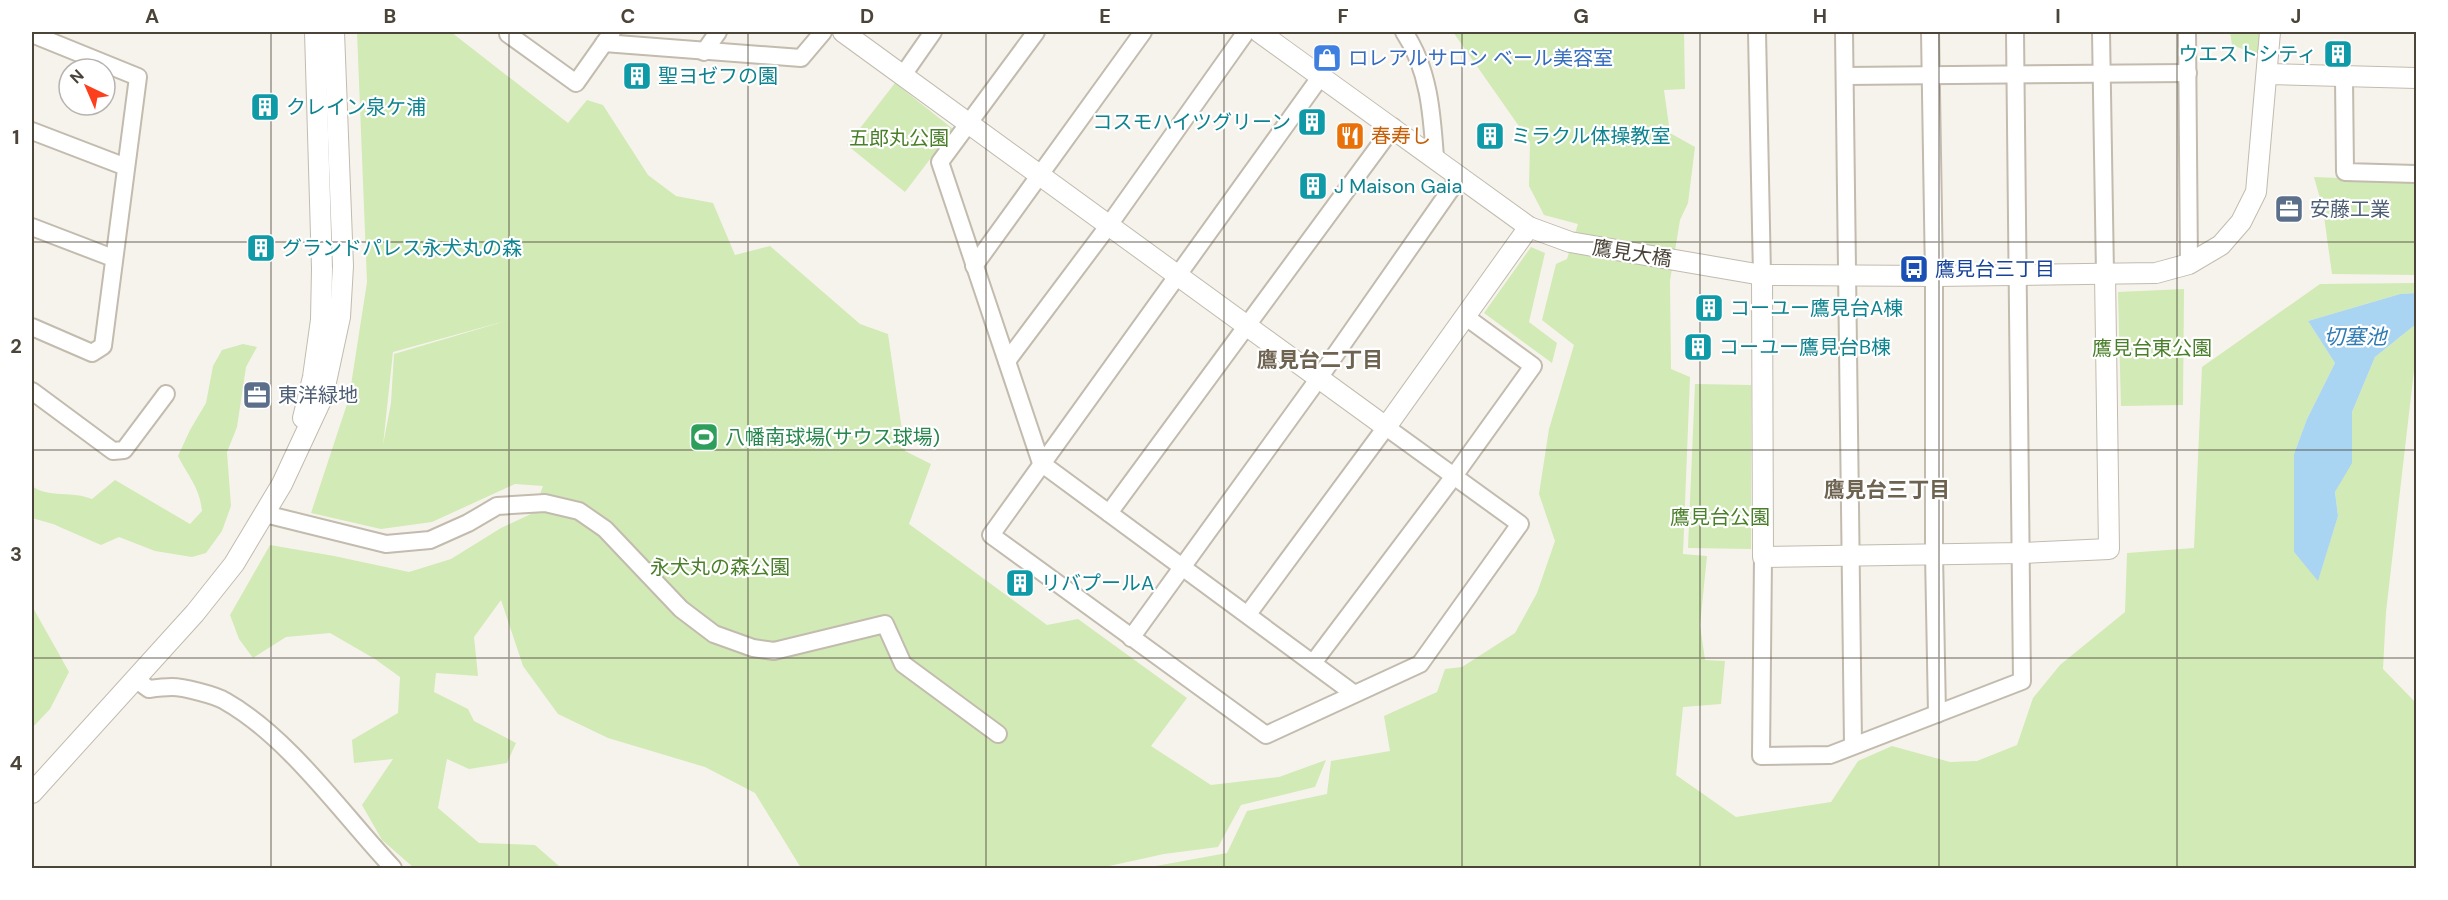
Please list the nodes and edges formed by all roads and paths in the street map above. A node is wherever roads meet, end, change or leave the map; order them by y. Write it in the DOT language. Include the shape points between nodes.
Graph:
graph roads {
  1 [pos="315,32"];
  2 [pos="334,32"];
  3 [pos="510,32"];
  4 [pos="718,32"];
  5 [pos="823,32"];
  6 [pos="843,32"];
  7 [pos="933,32"];
  8 [pos="1036,32"];
  9 [pos="1143,32"];
  10 [pos="1246,32"];
  11 [pos="1259,32"];
  12 [pos="1404,32"];
  13 [pos="1757,32"];
  14 [pos="1844,32"];
  15 [pos="1930,32"];
  16 [pos="2015,32"];
  17 [pos="2101,32"];
  18 [pos="2187,32"];
  19 [pos="2270,32"];
  20 [pos="32,34"];
  21 [pos="608,37"];
  22 [pos="704,52"];
  23 [pos="2188,73"];
  24 [pos="2267,74"];
  25 [pos="903,75"];
  26 [pos="1930,75"];
  27 [pos="2101,75"];
  28 [pos="1321,76"];
  29 [pos="1845,76"];
  30 [pos="2016,76"];
  31 [pos="2344,78"];
  32 [pos="2416,78"];
  33 [pos="970,124"];
  34 [pos="1393,128"];
  35 [pos="32,130"];
  36 [pos="1435,158"];
  37 [pos="126,167"];
  38 [pos="2416,174"];
  39 [pos="1041,175"];
  40 [pos="1460,176"];
  41 [pos="1109,225"];
  42 [pos="32,226"];
  43 [pos="1529,227"];
  44 [pos="113,258"];
  45 [pos="2189,264"];
  46 [pos="975,266"];
  47 [pos="2019,274"];
  48 [pos="2105,274"];
  49 [pos="1762,275"];
  50 [pos="1848,275"];
  51 [pos="1179,276"];
  52 [pos="1934,276"];
  53 [pos="1466,318"];
  54 [pos="1247,326"];
  55 [pos="32,327"];
  56 [pos="1007,361"];
  57 [pos="1319,378"];
  58 [pos="32,391"];
  59 [pos="166,394"];
  60 [pos="1386,427"];
  61 [pos="1041,463"];
  62 [pos="1454,476"];
  63 [pos="282,483"];
  64 [pos="1109,513"];
  65 [pos="264,514"];
  66 [pos="2021,553"];
  67 [pos="1934,554"];
  68 [pos="1851,555"];
  69 [pos="1763,556"];
  70 [pos="1182,566"];
  71 [pos="1248,614"];
  72 [pos="1131,638"];
  73 [pos="1313,663"];
  74 [pos="135,679"];
  75 [pos="1353,693"];
  76 [pos="1937,714"];
  77 [pos="998,734"];
  78 [pos="1853,745"];
  79 [pos="32,793"];
  80 [pos="393,868"];
  1 -- 63 [label="street" via="321,320 303,420"];
  2 -- 63 [label="street" via="342,223 340,317 323,396"];
  3 -- 21 [label="street" via="576,83"];
  4 -- 22 [label="street"];
  5 -- 22 [label="street" via="801,58"];
  6 -- 25 [label="street"];
  7 -- 25 [label="street"];
  8 -- 33 [label="street"];
  9 -- 39 [label="street"];
  10 -- 41 [label="street"];
  11 -- 28 [label="street, 鷹見大橋"];
  12 -- 36 [label="street" via="1415,48 1427,84"];
  13 -- 49 [label="street"];
  14 -- 29 [label="street"];
  15 -- 26 [label="street"];
  16 -- 30 [label="street"];
  17 -- 27 [label="street"];
  18 -- 23 [label="street"];
  19 -- 24 [label="street, 鷹見大橋"];
  20 -- 37 [label="street" via="138,77"];
  21 -- 22 [label="street"];
  23 -- 27 [label="street"];
  23 -- 45 [label="street"];
  24 -- 31 [label="street"];
  24 -- 45 [label="street, 鷹見大橋" via="2256,192 2241,222 2221,245"];
  25 -- 33 [label="street"];
  26 -- 29 [label="street"];
  26 -- 30 [label="street"];
  26 -- 52 [label="street"];
  27 -- 30 [label="street"];
  27 -- 48 [label="street"];
  28 -- 34 [label="street, 鷹見大橋"];
  28 -- 51 [label="street"];
  29 -- 50 [label="street"];
  30 -- 47 [label="street"];
  31 -- 32 [label="street"];
  31 -- 38 [label="street" via="2345,172"];
  33 -- 39 [label="street"];
  33 -- 46 [label="street" via="940,162"];
  34 -- 36 [label="street, 鷹見大橋"];
  34 -- 54 [label="street"];
  35 -- 37 [label="street"];
  36 -- 40 [label="street, 鷹見大橋"];
  37 -- 44 [label="street"];
  39 -- 41 [label="street"];
  39 -- 46 [label="street"];
  40 -- 43 [label="street, 鷹見大橋"];
  40 -- 57 [label="street"];
  41 -- 51 [label="street"];
  41 -- 56 [label="street"];
  42 -- 44 [label="street"];
  43 -- 49 [label="street, 鷹見大橋" via="1570,242"];
  43 -- 53 [label="street"];
  44 -- 55 [label="street" via="102,346 92,353"];
  45 -- 48 [label="street, 鷹見大橋" via="2157,273"];
  46 -- 56 [label="street"];
  47 -- 48 [label="street, 鷹見大橋"];
  47 -- 52 [label="street, 鷹見大橋"];
  47 -- 66 [label="street"];
  48 -- 66 [label="street" via="2109,549"];
  49 -- 50 [label="street, 鷹見大橋"];
  49 -- 69 [label="street"];
  50 -- 52 [label="street, 鷹見大橋"];
  50 -- 68 [label="street"];
  51 -- 54 [label="street"];
  51 -- 61 [label="street"];
  52 -- 67 [label="street"];
  53 -- 60 [label="street"];
  53 -- 62 [label="street" via="1533,366"];
  54 -- 57 [label="street"];
  54 -- 64 [label="street"];
  56 -- 61 [label="street"];
  57 -- 60 [label="street"];
  57 -- 70 [label="street"];
  58 -- 59 [label="street" via="113,452 124,450"];
  60 -- 62 [label="street"];
  60 -- 71 [label="street"];
  61 -- 64 [label="street"];
  61 -- 72 [label="street" via="991,535"];
  62 -- 73 [label="street"];
  62 -- 75 [label="street" via="1520,524 1420,663"];
  63 -- 65 [label="street"];
  64 -- 70 [label="street"];
  65 -- 74 [label="street" via="234,564"];
  65 -- 77 [label="street" via="386,544 430,540 497,506 545,503 579,511 605,529 681,609 714,634 774,651 885,624 903,664"];
  66 -- 67 [label="street"];
  66 -- 76 [label="street" via="2022,681"];
  67 -- 68 [label="street"];
  67 -- 76 [label="street"];
  68 -- 69 [label="street"];
  68 -- 78 [label="street"];
  69 -- 78 [label="street" via="1761,756 1830,754"];
  70 -- 71 [label="street"];
  70 -- 72 [label="street"];
  71 -- 73 [label="street"];
  72 -- 75 [label="street" via="1266,735"];
  73 -- 75 [label="street"];
  74 -- 79 [label="street"];
  74 -- 80 [label="street" via="149,689 173,687 223,700 267,731"];
  76 -- 78 [label="street"];
}
